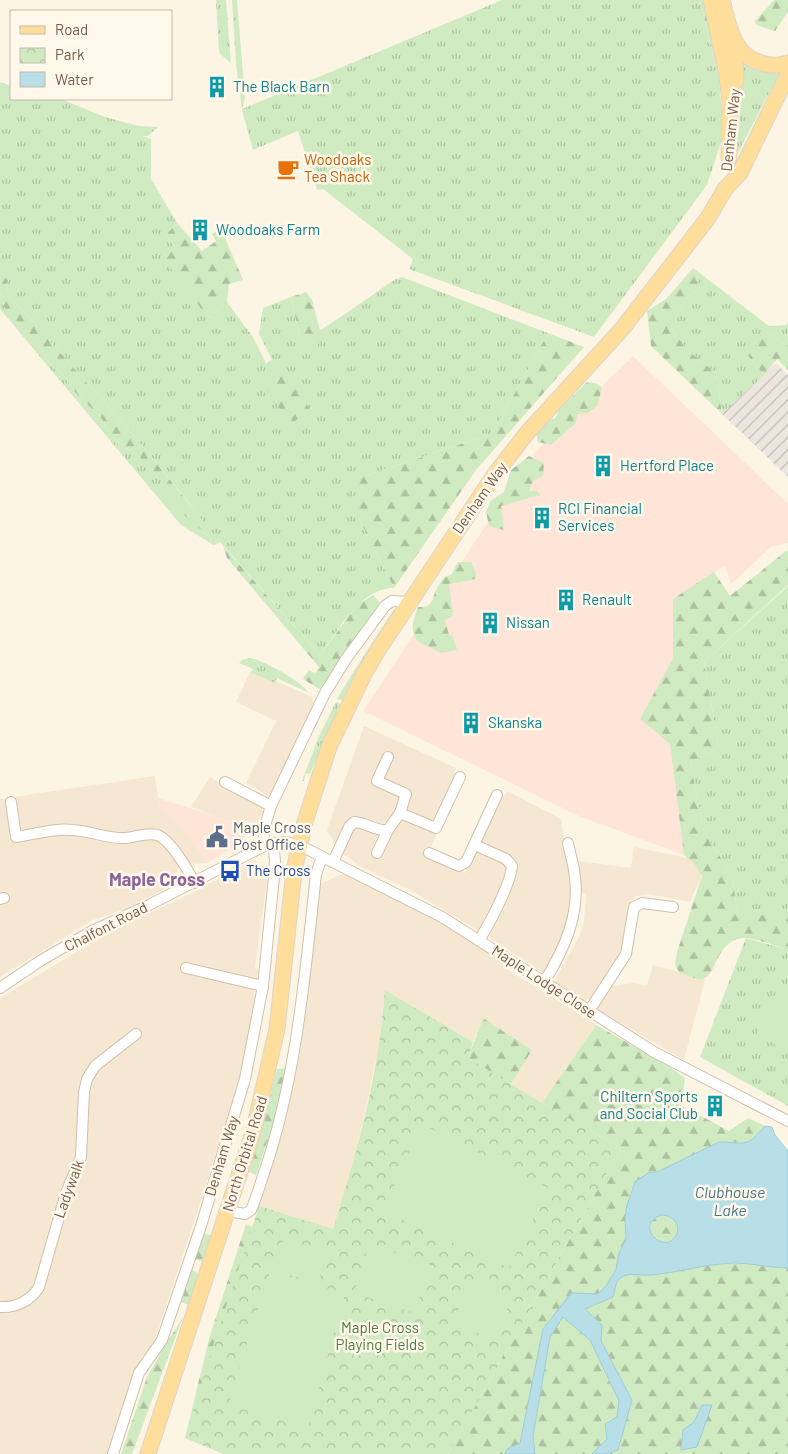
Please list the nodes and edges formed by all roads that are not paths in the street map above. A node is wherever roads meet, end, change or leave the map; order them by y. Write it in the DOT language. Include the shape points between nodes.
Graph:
graph roads {
  1 [pos="711,0"];
  2 [pos="722,0"];
  3 [pos="734,40"];
  4 [pos="788,63"];
  5 [pos="788,74"];
  6 [pos="729,158"];
  7 [pos="725,189"];
  8 [pos="410,602"];
  9 [pos="388,757"];
  10 [pos="460,777"];
  11 [pos="225,782"];
  12 [pos="497,795"];
  13 [pos="11,802"];
  14 [pos="271,806"];
  15 [pos="400,813"];
  16 [pos="388,830"];
  17 [pos="568,843"];
  18 [pos="269,844"];
  19 [pos="299,845"];
  20 [pos="475,845"];
  21 [pos="377,853"];
  22 [pos="429,853"];
  23 [pos="322,857"];
  24 [pos="333,862"];
  25 [pos="194,883"];
  26 [pos="673,907"];
  27 [pos="479,940"];
  28 [pos="186,968"];
  29 [pos="544,982"];
  30 [pos="263,986"];
  31 [pos="0,988"];
  32 [pos="589,1010"];
  33 [pos="136,1034"];
  34 [pos="788,1121"];
  35 [pos="228,1211"];
  36 [pos="201,1226"];
  37 [pos="220,1233"];
  38 [pos="0,1307"];
  39 [pos="113,1454"];
  40 [pos="148,1454"];
  1 -- 6 [label="main road" via="730,100"];
  2 -- 3 [label="main road"];
  3 -- 4 [label="main road" via="743,54 755,61 770,65"];
  3 -- 6 [label="main road, Denham Way" via="736,114"];
  5 -- 7 [label="main road, Denham Way" via="740,174"];
  6 -- 7 [label="main road, Denham Way"];
  7 -- 8 [label="main road, Denham Way" via="708,218 622,329 527,433 501,467"];
  8 -- 14 [label="street, Denham Way" via="392,601 385,606 346,659 325,693"];
  8 -- 19 [label="main road, Denham Way" via="376,654 329,747"];
  9 -- 15 [label="street" via="376,781 406,794"];
  10 -- 15 [label="street" via="436,828"];
  11 -- 14 [label="street"];
  12 -- 20 [label="street"];
  13 -- 25 [label="street" via="16,836 64,829 108,837 156,835 177,855"];
  14 -- 18 [label="street, Denham Way" via="264,829 264,840"];
  15 -- 16 [label="street"];
  16 -- 21 [label="street"];
  16 -- 24 [label="street" via="354,822"];
  17 -- 29 [label="street" via="576,884 574,917"];
  18 -- 19 [label="street"];
  18 -- 25 [label="street, Chalfont Road"];
  18 -- 30 [label="street, Denham Way" via="275,860"];
  19 -- 23 [label="street, Maple Lodge Close"];
  19 -- 35 [label="main road, North Orbital Road" via="275,1037 254,1129"];
  20 -- 22 [label="street" via="466,862 459,866"];
  20 -- 27 [label="street" via="506,859 512,866 505,888"];
  23 -- 24 [label="street, Maple Lodge Close"];
  23 -- 35 [label="street, Denham Way" via="316,874 293,1062 275,1141 251,1210 245,1214"];
  24 -- 27 [label="street, Maple Lodge Close" via="442,917"];
  25 -- 31 [label="street, Chalfont Road" via="92,931"];
  26 -- 32 [label="street" via="642,902 634,907 626,954"];
  27 -- 29 [label="street, Maple Lodge Close"];
  28 -- 30 [label="street"];
  29 -- 32 [label="street, Maple Lodge Close"];
  30 -- 36 [label="street, Denham Way" via="245,1079"];
  32 -- 34 [label="street, Maple Lodge Close" via="654,1052"];
  33 -- 38 [label="street, Ladywalk" via="95,1066 87,1079 81,1157 66,1193 39,1287 23,1302 9,1308"];
  35 -- 37 [label="main road, North Orbital Road"];
  36 -- 37 [label="street"];
  36 -- 39 [label="street, Denham Way" via="162,1340 140,1373"];
  37 -- 40 [label="main road, North Orbital Road"];
}
